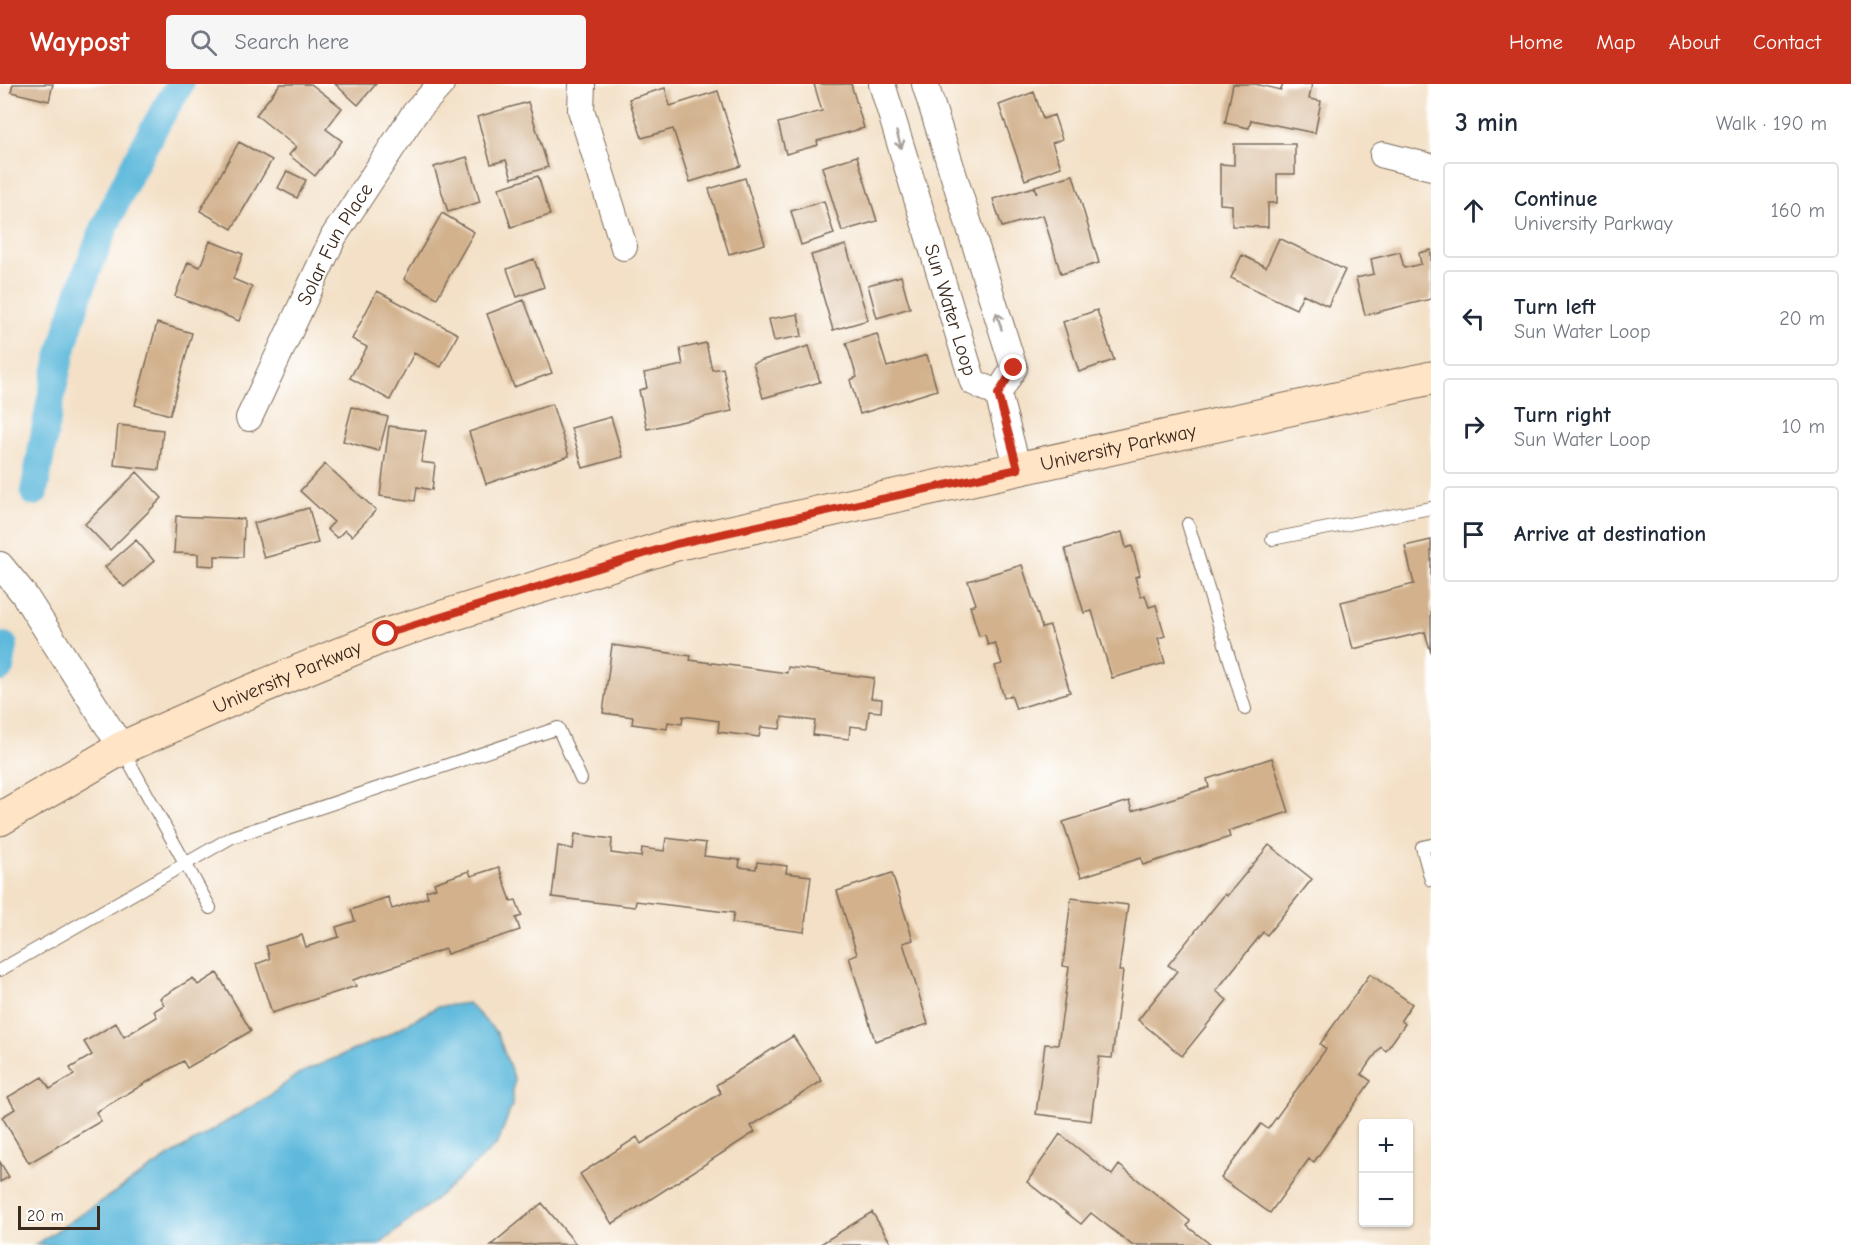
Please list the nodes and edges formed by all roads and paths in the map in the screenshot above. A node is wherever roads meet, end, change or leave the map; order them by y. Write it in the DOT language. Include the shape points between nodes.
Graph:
graph roads {
  1 [pos="441,84"];
  2 [pos="582,84"];
  3 [pos="882,84"];
  4 [pos="925,84"];
  5 [pos="1383,155"];
  6 [pos="1431,167"];
  7 [pos="961,196"];
  8 [pos="922,210"];
  9 [pos="624,247"];
  10 [pos="1431,378"];
  11 [pos="998,394"];
  12 [pos="249,418"];
  13 [pos="1018,469"];
  14 [pos="1431,508"];
  15 [pos="1188,524"];
  16 [pos="1272,539"];
  17 [pos="0,565"];
  18 [pos="1245,709"];
  19 [pos="122,748"];
  20 [pos="581,779"];
  21 [pos="0,819"];
  22 [pos="1431,845"];
  23 [pos="186,864"];
  24 [pos="1431,880"];
  25 [pos="210,908"];
  26 [pos="0,970"];
  1 -- 12 [label="street, Solar Fun Place" via="414,114 334,236"];
  2 -- 9 [label="street" via="581,110"];
  3 -- 8 [label="street, Sun Water Loop, one-way"];
  4 -- 7 [label="street, Sun Water Loop"];
  5 -- 6 [label="street"];
  7 -- 8 [label="street"];
  11 -- 7 [label="street, Sun Water Loop, one-way" via="1014,368"];
  8 -- 11 [label="street, Sun Water Loop" via="973,382"];
  10 -- 13 [label="main road, University Parkway"];
  11 -- 13 [label="street, Sun Water Loop"];
  13 -- 19 [label="main road, University Parkway" via="676,544 386,634"];
  14 -- 16 [label="lane"];
  15 -- 18 [label="lane"];
  17 -- 19 [label="street" via="24,593"];
  19 -- 21 [label="main road, University Parkway"];
  19 -- 23 [label="lane"];
  20 -- 23 [label="lane" via="558,728 232,837"];
  22 -- 24 [label="lane" via="1422,847"];
  23 -- 25 [label="lane"];
  23 -- 26 [label="lane"];
}
